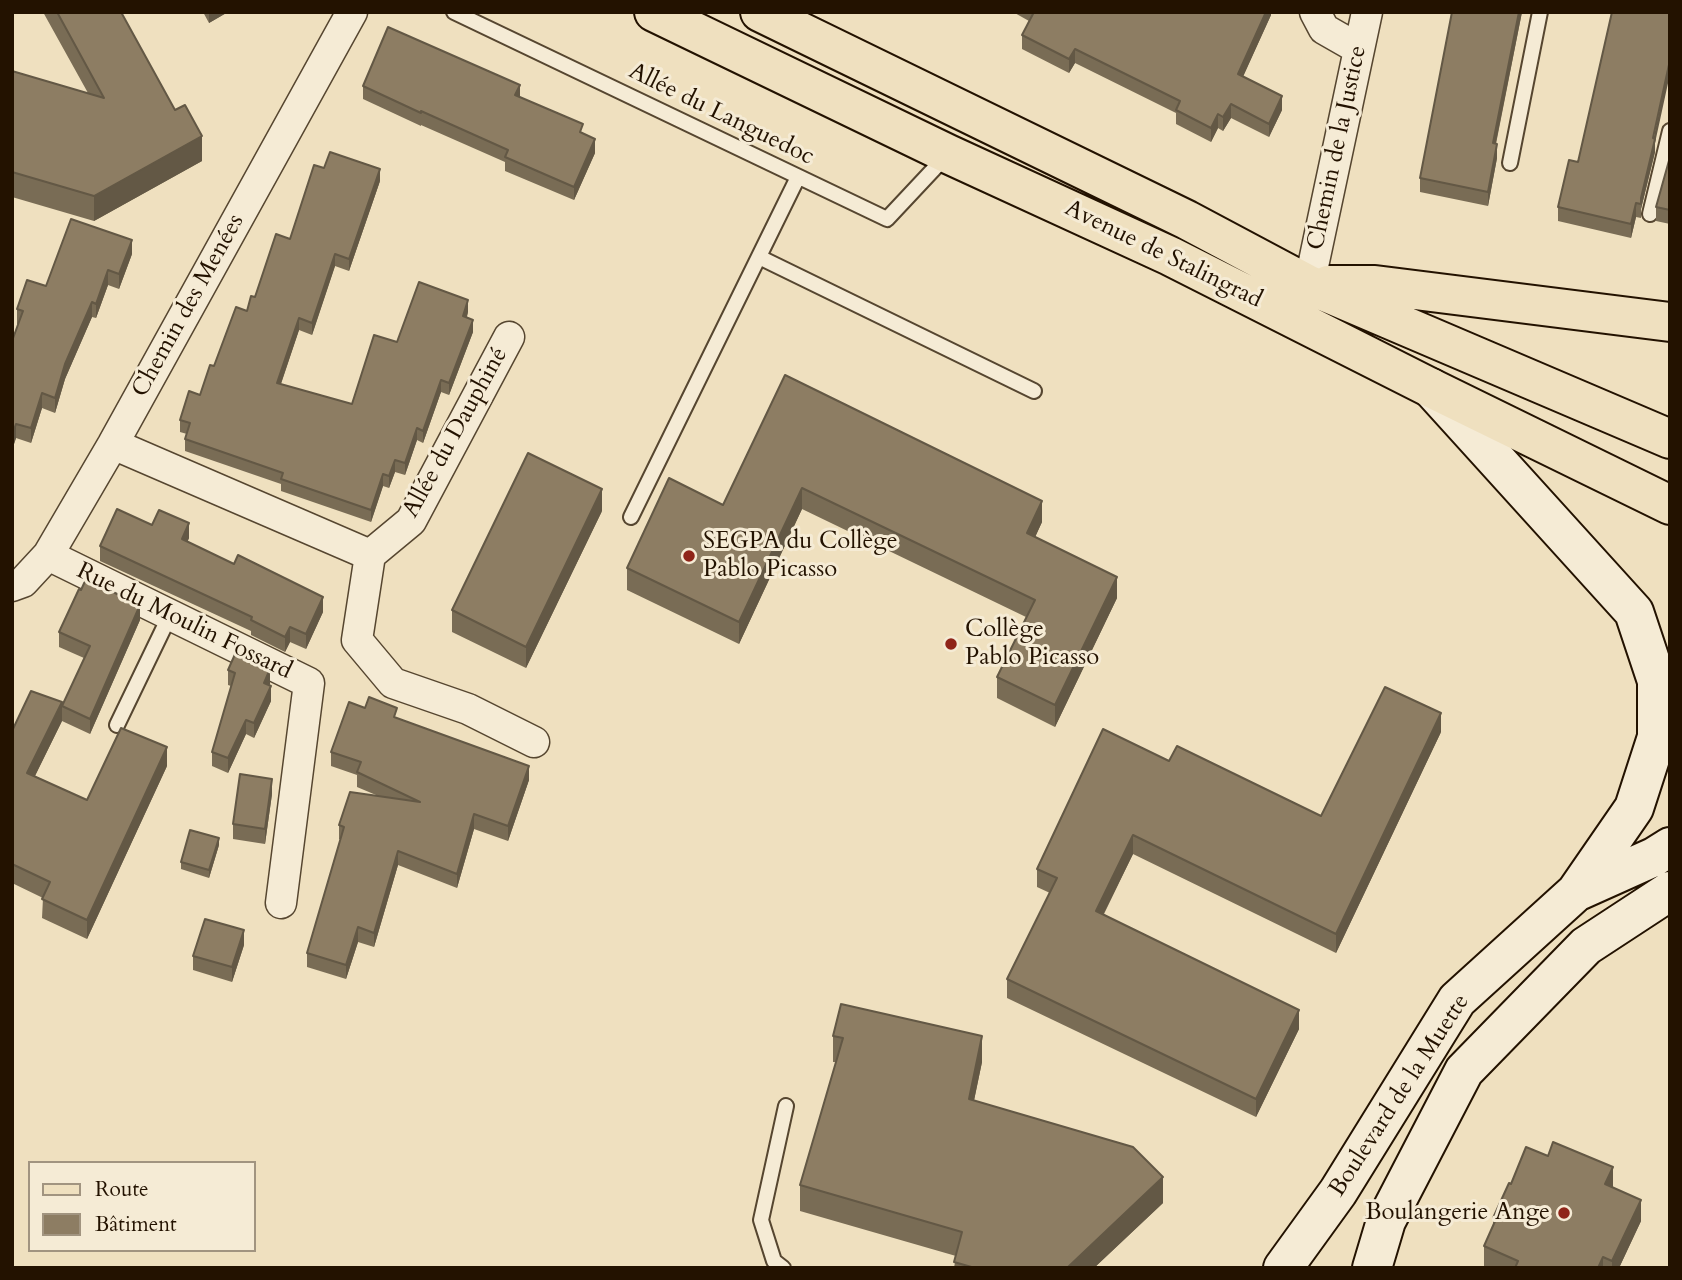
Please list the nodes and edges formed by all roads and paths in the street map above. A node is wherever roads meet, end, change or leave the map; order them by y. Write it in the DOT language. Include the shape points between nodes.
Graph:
graph roads {
  1 [pos="352,12"];
  2 [pos="454,12"];
  3 [pos="654,12"];
  4 [pos="760,12"];
  5 [pos="1315,12"];
  6 [pos="1367,12"];
  7 [pos="1540,12"];
  8 [pos="1359,49"];
  9 [pos="1670,131"];
  10 [pos="948,154"];
  11 [pos="1510,163"];
  12 [pos="798,177"];
  13 [pos="1650,214"];
  14 [pos="758,257"];
  15 [pos="1310,285"];
  16 [pos="1670,322"];
  17 [pos="509,337"];
  18 [pos="1431,388"];
  19 [pos="1034,391"];
  20 [pos="1670,439"];
  21 [pos="113,444"];
  22 [pos="1670,505"];
  23 [pos="631,517"];
  24 [pos="48,555"];
  25 [pos="370,555"];
  26 [pos="12,586"];
  27 [pos="170,615"];
  28 [pos="117,725"];
  29 [pos="534,742"];
  30 [pos="1670,847"];
  31 [pos="1670,891"];
  32 [pos="1576,892"];
  33 [pos="281,902"];
  34 [pos="786,1106"];
  35 [pos="783,1268"];
  36 [pos="1283,1268"];
  37 [pos="1371,1268"];
  1 -- 21 [label="street, Chemin des Menées"];
  2 -- 12 [label="lane, Allée du Languedoc"];
  3 -- 10 [label="main road, Avenue de Stalingrad"];
  4 -- 15 [label="main road, Avenue de Stalingrad"];
  5 -- 8 [label="street" via="1324,29"];
  6 -- 8 [label="street, Chemin de la Justice"];
  7 -- 11 [label="lane"];
  8 -- 15 [label="street, Chemin de la Justice"];
  9 -- 13 [label="lane"];
  10 -- 12 [label="lane, Allée du Languedoc" via="887,219"];
  10 -- 18 [label="main road, Avenue de Stalingrad" via="1170,256"];
  12 -- 14 [label="lane"];
  14 -- 19 [label="lane"];
  14 -- 23 [label="lane"];
  15 -- 16 [label="main road" via="1375,285"];
  15 -- 20 [label="main road, Avenue de Stalingrad"];
  17 -- 25 [label="street, Allée du Dauphiné" via="411,521"];
  18 -- 22 [label="main road, Avenue de Stalingrad"];
  18 -- 32 [label="main road" via="1634,612 1657,681 1657,737 1634,808"];
  21 -- 24 [label="street, Chemin des Menées"];
  21 -- 25 [label="street"];
  24 -- 26 [label="street, Chemin des Menées" via="23,582"];
  24 -- 27 [label="street, Rue du Moulin Fossard"];
  25 -- 29 [label="street" via="357,640 393,684 468,709"];
  27 -- 28 [label="lane"];
  27 -- 33 [label="street, Rue du Moulin Fossard" via="309,683"];
  30 -- 32 [label="main road, Boulevard de la Muette"];
  31 -- 37 [label="main road, Boulevard de la Muette" via="1586,946 1464,1071 1385,1221"];
  32 -- 36 [label="main road, Boulevard de la Muette" via="1457,1000 1338,1192"];
  34 -- 35 [label="lane" via="761,1220 774,1261"];
}
